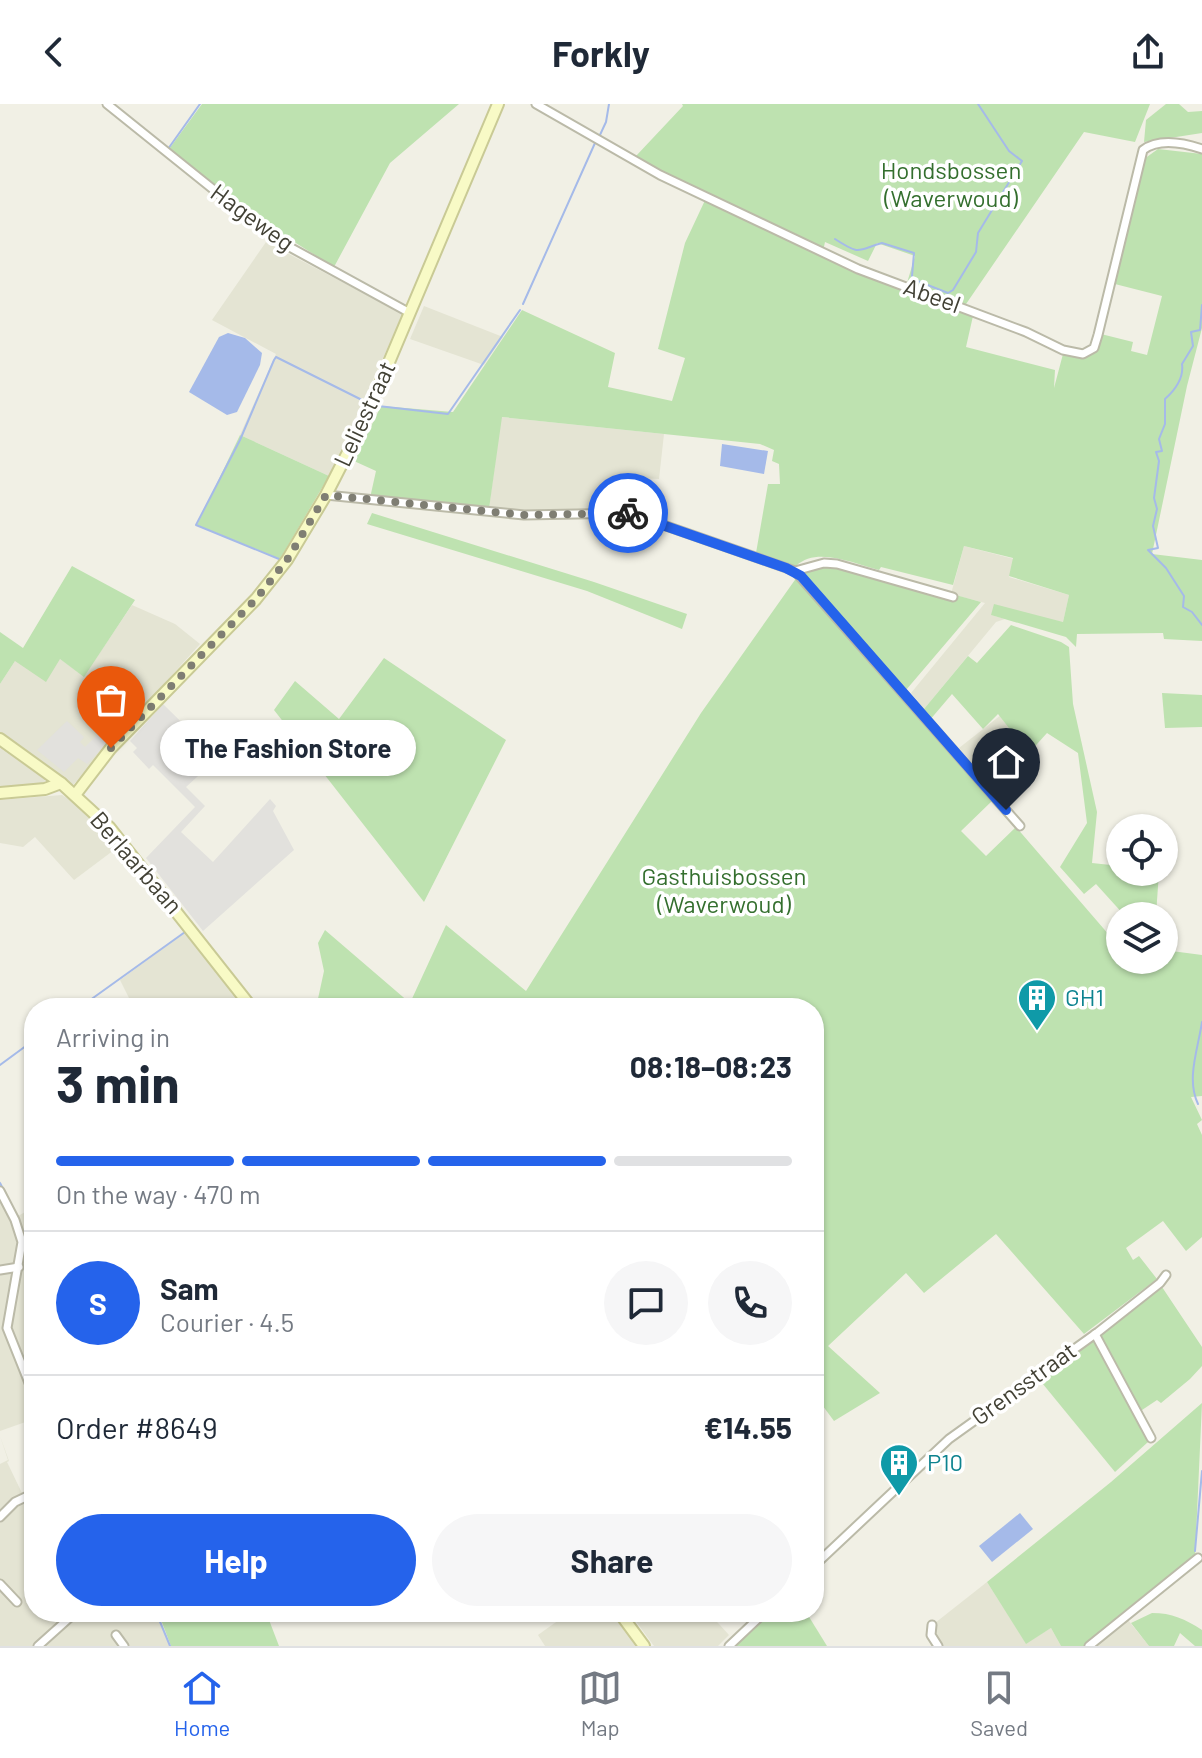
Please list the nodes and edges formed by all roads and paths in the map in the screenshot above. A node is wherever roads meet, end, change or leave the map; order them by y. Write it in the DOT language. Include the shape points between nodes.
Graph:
graph roads {
  1 [pos="107,104"];
  2 [pos="498,104"];
  3 [pos="536,104"];
  4 [pos="1202,149"];
  5 [pos="410,313"];
  6 [pos="326,495"];
  7 [pos="795,571"];
  8 [pos="953,597"];
  9 [pos="0,739"];
  10 [pos="61,783"];
  11 [pos="0,793"];
  12 [pos="75,795"];
  13 [pos="1020,826"];
  14 [pos="244,998"];
  15 [pos="0,1191"];
  16 [pos="19,1267"];
  17 [pos="0,1270"];
  18 [pos="1166,1275"];
  19 [pos="1095,1334"];
  20 [pos="24,1370"];
  21 [pos="1151,1438"];
  22 [pos="24,1498"];
  23 [pos="0,1517"];
  24 [pos="824,1557"];
  25 [pos="1198,1558"];
  26 [pos="0,1584"];
  27 [pos="17,1602"];
  28 [pos="65,1622"];
  29 [pos="626,1622"];
  30 [pos="754,1622"];
  31 [pos="932,1625"];
  32 [pos="116,1635"];
  33 [pos="38,1646"];
  34 [pos="124,1646"];
  35 [pos="644,1646"];
  36 [pos="729,1646"];
  37 [pos="938,1646"];
  38 [pos="1089,1646"];
  1 -- 5 [label="street, Hageweg" via="275,239"];
  2 -- 5 [label="street, Leliestraat"];
  3 -- 4 [label="street, Abeel" via="660,175 858,269 1083,354 1094,348 1098,335 1143,150 1159,143"];
  5 -- 6 [label="street, Leliestraat"];
  6 -- 7 [label="street" via="524,515 629,513"];
  6 -- 12 [label="street, Leliestraat" via="273,579 111,748"];
  7 -- 8 [label="street" via="837,564"];
  7 -- 13 [label="street"];
  9 -- 10 [label="street, Berlaarbaan"];
  10 -- 11 [label="street"];
  10 -- 12 [label="street, Berlaarbaan"];
  12 -- 14 [label="street, Berlaarbaan" via="128,849"];
  15 -- 16 [label="street" via="22,1242"];
  16 -- 17 [label="street"];
  16 -- 20 [label="street" via="7,1328"];
  18 -- 19 [label="street, Grensstraat"];
  19 -- 21 [label="street, Grensstraat"];
  19 -- 24 [label="street, Grensstraat" via="949,1439"];
  22 -- 23 [label="street"];
  25 -- 38 [label="street"];
  26 -- 27 [label="street"];
  28 -- 33 [label="street"];
  29 -- 35 [label="street"];
  30 -- 36 [label="street"];
  31 -- 37 [label="street"];
  32 -- 34 [label="street"];
}
